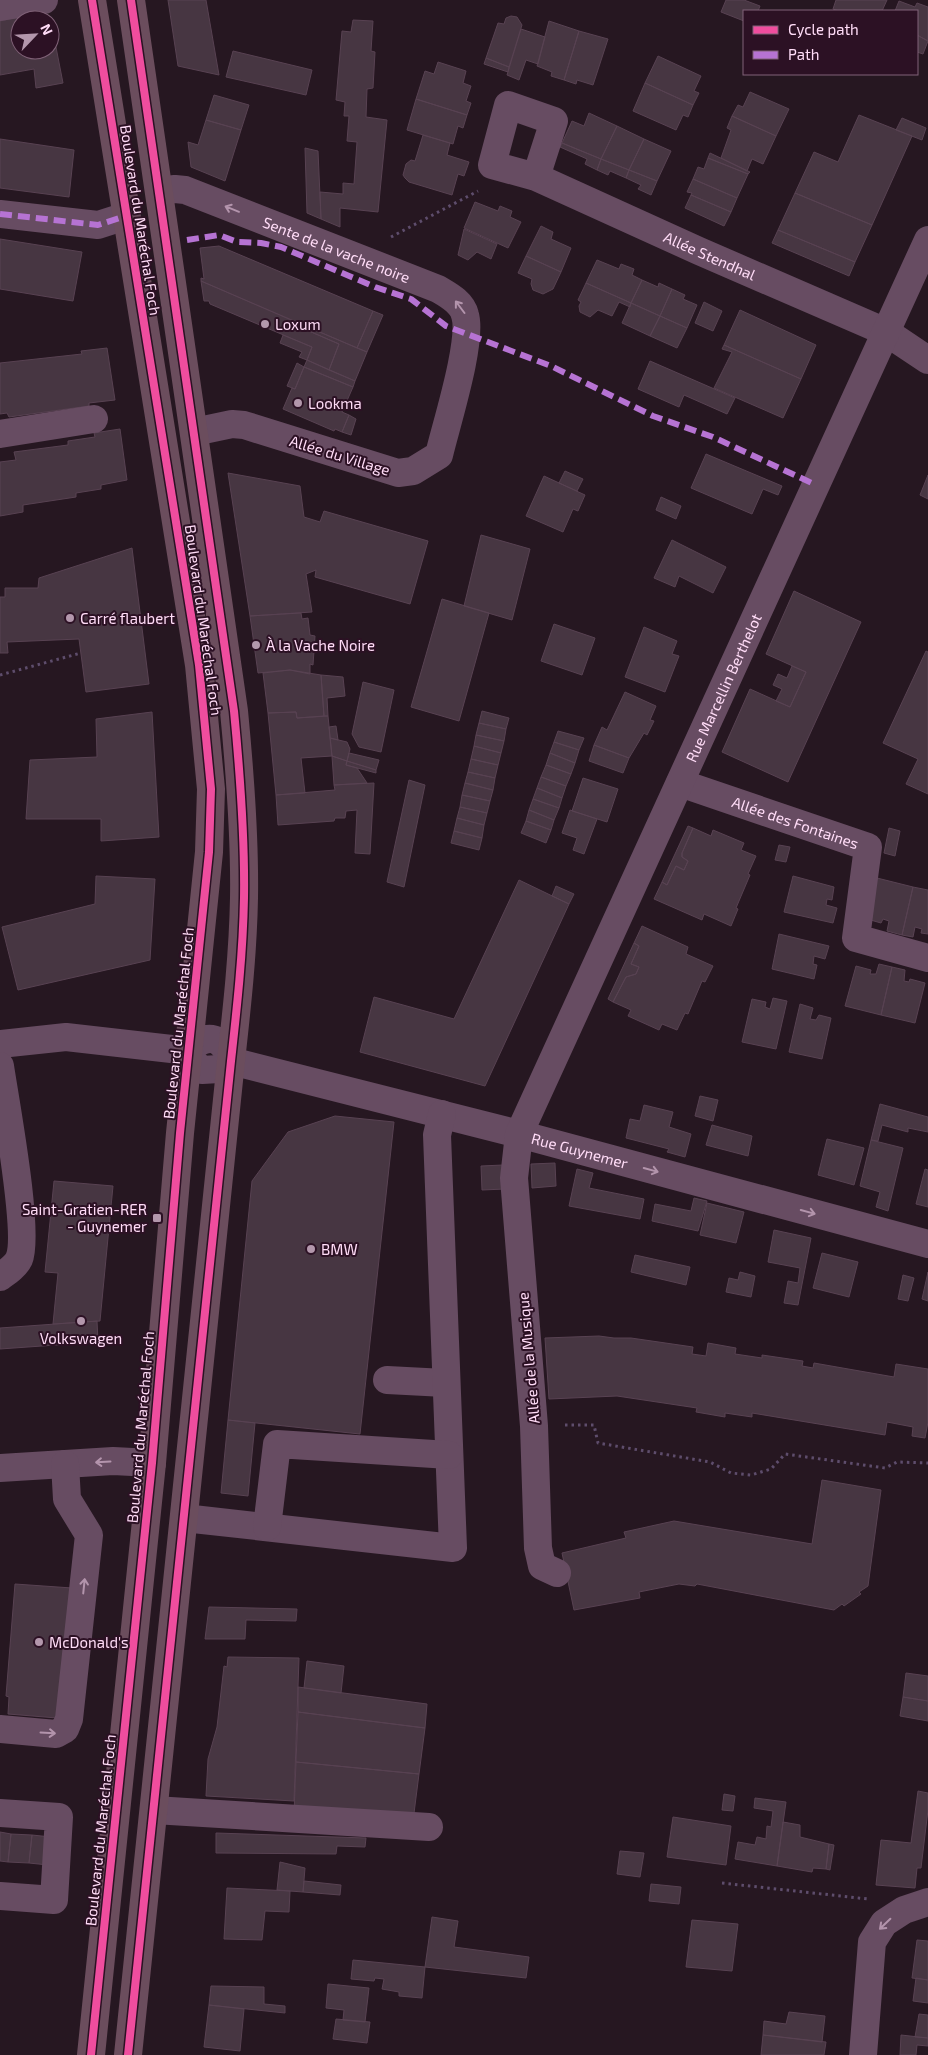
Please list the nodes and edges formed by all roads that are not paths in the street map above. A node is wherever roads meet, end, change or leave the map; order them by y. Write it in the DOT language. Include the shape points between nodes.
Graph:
graph roads {
  1 [pos="44,0"];
  2 [pos="92,0"];
  3 [pos="127,0"];
  4 [pos="131,0"];
  5 [pos="0,7"];
  6 [pos="145,94"];
  7 [pos="536,177"];
  8 [pos="160,191"];
  9 [pos="0,214"];
  10 [pos="126,216"];
  11 [pos="928,240"];
  12 [pos="886,332"];
  13 [pos="464,354"];
  14 [pos="928,360"];
  15 [pos="94,420"];
  16 [pos="194,432"];
  17 [pos="0,434"];
  18 [pos="680,783"];
  19 [pos="928,958"];
  20 [pos="0,1044"];
  21 [pos="189,1050"];
  22 [pos="231,1061"];
  23 [pos="0,1066"];
  24 [pos="442,1114"];
  25 [pos="519,1134"];
  26 [pos="928,1244"];
  27 [pos="0,1277"];
  28 [pos="387,1380"];
  29 [pos="446,1383"];
  30 [pos="449,1455"];
  31 [pos="152,1463"];
  32 [pos="65,1464"];
  33 [pos="0,1468"];
  34 [pos="184,1518"];
  35 [pos="267,1527"];
  36 [pos="557,1573"];
  37 [pos="0,1729"];
  38 [pos="154,1810"];
  39 [pos="0,1813"];
  40 [pos="429,1827"];
  41 [pos="0,1896"];
  42 [pos="928,1902"];
  43 [pos="91,2055"];
  44 [pos="128,2055"];
  45 [pos="863,2055"];
  1 -- 5 [label="street"];
  2 -- 10 [label="main road, Boulevard du Maréchal Foch"];
  3 -- 6 [label="main road, Boulevard du Maréchal Foch"];
  4 -- 6 [label="main road, Boulevard du Maréchal Foch"];
  6 -- 8 [label="main road, Boulevard du Maréchal Foch"];
  7 -- 7 [label="street, Allée Stendhal" via="554,121 508,105 492,165"];
  7 -- 12 [label="street, Allée Stendhal"];
  13 -- 8 [label="street, Sente de la vache noire, one-way" via="465,313 459,304 438,289 185,190"];
  8 -- 16 [label="main road, Boulevard du Maréchal Foch"];
  9 -- 10 [label="street" via="98,225"];
  10 -- 21 [label="main road, Boulevard du Maréchal Foch" via="199,664 209,758 209,852"];
  11 -- 12 [label="street, Rue Marcellin Berthelot"];
  12 -- 14 [label="street, Allée Stendhal"];
  12 -- 18 [label="street, Rue Marcellin Berthelot"];
  13 -- 16 [label="street, Allée du Village" via="439,455 413,471 398,473 244,425 232,424"];
  15 -- 17 [label="street"];
  16 -- 22 [label="main road, Boulevard du Maréchal Foch" via="232,702 242,804 244,913"];
  18 -- 19 [label="street, Allée des Fontaines" via="868,847 856,938"];
  18 -- 25 [label="street, Rue Marcellin Berthelot"];
  20 -- 21 [label="street" via="66,1037"];
  21 -- 22 [label="street" via="191,1060 202,1070 219,1069"];
  21 -- 31 [label="main road, Boulevard du Maréchal Foch"];
  22 -- 24 [label="street, Rue Guynemer"];
  22 -- 34 [label="main road, Boulevard du Maréchal Foch"];
  23 -- 27 [label="street" via="23,1230 20,1258 10,1271"];
  24 -- 25 [label="street, Rue Guynemer"];
  24 -- 29 [label="street" via="437,1135"];
  25 -- 26 [label="street, Rue Guynemer, one-way"];
  25 -- 36 [label="street, Allée de la Musique" via="514,1178 534,1426 538,1548 542,1566"];
  28 -- 29 [label="street"];
  29 -- 30 [label="street"];
  30 -- 35 [label="street" via="277,1444"];
  30 -- 35 [label="street" via="453,1548"];
  31 -- 32 [label="street, one-way"];
  31 -- 43 [label="main road, Boulevard du Maréchal Foch"];
  32 -- 33 [label="street"];
  37 -- 32 [label="street, one-way" via="56,1734 66,1729 70,1719 89,1535 67,1499"];
  34 -- 35 [label="street"];
  34 -- 38 [label="main road, Boulevard du Maréchal Foch"];
  38 -- 40 [label="street"];
  38 -- 44 [label="main road, Boulevard du Maréchal Foch"];
  39 -- 41 [label="street" via="59,1818 54,1900"];
  42 -- 45 [label="street, one-way" via="904,1910 884,1922 872,1942"];
}
